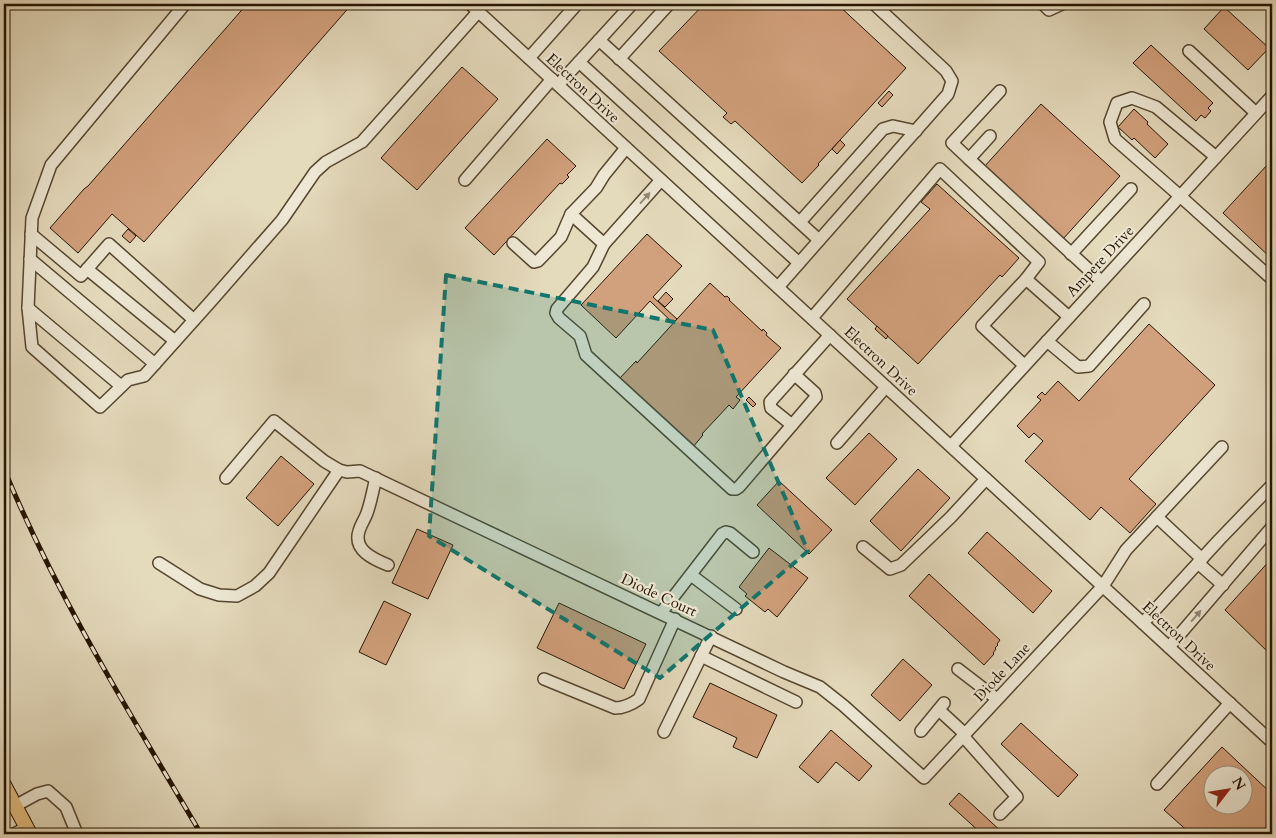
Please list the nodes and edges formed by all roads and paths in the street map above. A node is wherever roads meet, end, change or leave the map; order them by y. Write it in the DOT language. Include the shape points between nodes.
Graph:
graph roads {
  1 [pos="185,4"];
  2 [pos="577,4"];
  3 [pos="632,4"];
  4 [pos="669,4"];
  5 [pos="874,4"];
  6 [pos="1043,4"];
  7 [pos="1062,4"];
  8 [pos="474,8"];
  9 [pos="599,40"];
  10 [pos="1189,51"];
  11 [pos="529,58"];
  12 [pos="619,59"];
  13 [pos="579,62"];
  14 [pos="555,82"];
  15 [pos="1000,91"];
  16 [pos="1272,96"];
  17 [pos="1256,113"];
  18 [pos="916,131"];
  19 [pos="990,136"];
  20 [pos="626,148"];
  21 [pos="1216,157"];
  22 [pos="969,159"];
  23 [pos="465,180"];
  24 [pos="661,180"];
  25 [pos="1131,189"];
  26 [pos="1180,196"];
  27 [pos="571,214"];
  28 [pos="800,222"];
  29 [pos="31,234"];
  30 [pos="819,240"];
  31 [pos="513,243"];
  32 [pos="604,244"];
  33 [pos="1071,254"];
  34 [pos="30,259"];
  35 [pos="799,263"];
  36 [pos="87,269"];
  37 [pos="1026,279"];
  38 [pos="1272,280"];
  39 [pos="1102,281"];
  40 [pos="778,287"];
  41 [pos="1144,304"];
  42 [pos="28,308"];
  43 [pos="1069,317"];
  44 [pos="812,318"];
  45 [pos="194,320"];
  46 [pos="830,335"];
  47 [pos="1047,341"];
  48 [pos="175,342"];
  49 [pos="155,364"];
  50 [pos="1024,365"];
  51 [pos="794,374"];
  52 [pos="122,386"];
  53 [pos="886,387"];
  54 [pos="792,425"];
  55 [pos="837,443"];
  56 [pos="951,446"];
  57 [pos="1222,446"];
  58 [pos="339,470"];
  59 [pos="226,478"];
  60 [pos="376,478"];
  61 [pos="986,479"];
  62 [pos="1272,485"];
  63 [pos="1157,517"];
  64 [pos="1272,527"];
  65 [pos="863,547"];
  66 [pos="753,552"];
  67 [pos="1200,561"];
  68 [pos="159,563"];
  69 [pos="388,565"];
  70 [pos="690,575"];
  71 [pos="1223,585"];
  72 [pos="1103,586"];
  73 [pos="736,609"];
  74 [pos="661,612"];
  75 [pos="675,620"];
  76 [pos="1143,623"];
  77 [pos="711,636"];
  78 [pos="1169,647"];
  79 [pos="701,656"];
  80 [pos="958,669"];
  81 [pos="544,679"];
  82 [pos="997,699"];
  83 [pos="796,702"];
  84 [pos="1230,703"];
  85 [pos="921,731"];
  86 [pos="664,732"];
  87 [pos="964,735"];
  88 [pos="1272,742"];
  89 [pos="924,778"];
  90 [pos="1157,784"];
  91 [pos="4,785"];
  92 [pos="15,806"];
  93 [pos="1000,814"];
  94 [pos="23,832"];
  95 [pos="77,834"];
  1 -- 29 [label="street" via="51,164 32,218"];
  2 -- 11 [label="street"];
  3 -- 9 [label="street"];
  4 -- 12 [label="street"];
  5 -- 18 [label="street" via="946,70 952,81 948,94"];
  6 -- 7 [label="street" via="1049,10"];
  8 -- 11 [label="street, Electron Drive"];
  8 -- 45 [label="street" via="362,142 326,162 315,172 282,220"];
  9 -- 12 [label="street"];
  9 -- 13 [label="street"];
  10 -- 17 [label="street"];
  11 -- 14 [label="street, Electron Drive"];
  12 -- 28 [label="street"];
  13 -- 14 [label="street"];
  13 -- 35 [label="street"];
  14 -- 20 [label="street, Electron Drive"];
  14 -- 23 [label="street"];
  15 -- 22 [label="street" via="952,143"];
  16 -- 17 [label="street, Ampere Drive"];
  17 -- 21 [label="street, Ampere Drive"];
  18 -- 28 [label="street" via="893,126 883,129"];
  18 -- 30 [label="street"];
  19 -- 22 [label="street"];
  20 -- 24 [label="street, Electron Drive"];
  20 -- 27 [label="street" via="596,188"];
  21 -- 26 [label="street, Ampere Drive"];
  21 -- 26 [label="street" via="1156,107 1132,98 1117,103 1110,122 1115,139"];
  22 -- 33 [label="street"];
  32 -- 24 [label="street, one-way"];
  24 -- 40 [label="street, Electron Drive"];
  25 -- 33 [label="street"];
  26 -- 38 [label="street"];
  26 -- 39 [label="street, Ampere Drive"];
  27 -- 31 [label="street" via="561,237 538,261 534,262"];
  27 -- 32 [label="street"];
  28 -- 30 [label="street"];
  29 -- 34 [label="street"];
  29 -- 36 [label="street" via="81,276"];
  30 -- 35 [label="street"];
  32 -- 54 [label="street" via="594,266 556,313 580,336 586,354 732,488 739,487"];
  33 -- 39 [label="street"];
  34 -- 42 [label="street"];
  34 -- 49 [label="street"];
  35 -- 40 [label="street"];
  36 -- 45 [label="street" via="109,244"];
  36 -- 48 [label="street"];
  37 -- 43 [label="street"];
  37 -- 44 [label="street" via="1039,262 940,168"];
  37 -- 50 [label="street" via="982,326"];
  39 -- 43 [label="street, Ampere Drive"];
  40 -- 44 [label="street, Electron Drive"];
  41 -- 47 [label="street" via="1089,366 1078,367"];
  42 -- 52 [label="street"];
  42 -- 52 [label="street" via="32,347 100,407"];
  43 -- 47 [label="street, Ampere Drive"];
  44 -- 46 [label="street, Electron Drive"];
  45 -- 48 [label="street"];
  46 -- 51 [label="street"];
  46 -- 53 [label="street, Electron Drive"];
  47 -- 50 [label="street, Ampere Drive"];
  48 -- 49 [label="street"];
  49 -- 52 [label="street" via="144,376 128,380"];
  50 -- 56 [label="street, Ampere Drive"];
  51 -- 54 [label="street" via="816,395"];
  51 -- 54 [label="street" via="770,402 772,408"];
  53 -- 55 [label="street"];
  53 -- 56 [label="street, Electron Drive"];
  56 -- 61 [label="street, Electron Drive"];
  57 -- 63 [label="street, Diode Lane"];
  58 -- 59 [label="street" via="274,421"];
  58 -- 60 [label="street, Diode Court" via="360,471"];
  58 -- 68 [label="street" via="269,573 237,596 200,589"];
  60 -- 69 [label="street" via="368,512 359,530 359,545 363,552"];
  60 -- 74 [label="street, Diode Court"];
  61 -- 65 [label="street" via="901,565 890,569"];
  61 -- 72 [label="street, Electron Drive"];
  62 -- 67 [label="street"];
  63 -- 67 [label="street"];
  63 -- 72 [label="street, Diode Lane" via="1126,550"];
  64 -- 71 [label="street"];
  66 -- 70 [label="street" via="726,532"];
  67 -- 71 [label="street"];
  67 -- 76 [label="street"];
  70 -- 73 [label="street"];
  70 -- 74 [label="street"];
  78 -- 71 [label="street, one-way"];
  72 -- 76 [label="street, Electron Drive"];
  72 -- 82 [label="street, Diode Lane"];
  74 -- 75 [label="street, Diode Court"];
  75 -- 77 [label="street, Diode Court"];
  75 -- 81 [label="street" via="639,699 629,706 615,708"];
  76 -- 78 [label="street, Electron Drive"];
  77 -- 79 [label="street"];
  77 -- 89 [label="street, Diode Court" via="820,687"];
  78 -- 84 [label="street, Electron Drive"];
  79 -- 83 [label="street"];
  79 -- 86 [label="street"];
  80 -- 82 [label="street"];
  82 -- 87 [label="street, Diode Lane"];
  84 -- 88 [label="street, Electron Drive"];
  84 -- 90 [label="street"];
  85 -- 87 [label="street" via="942,706"];
  87 -- 89 [label="street, Diode Lane"];
  87 -- 93 [label="street" via="1017,797"];
  91 -- 92 [label="main road"];
  92 -- 94 [label="main road"];
  92 -- 95 [label="street" via="48,791 66,807"];
}
